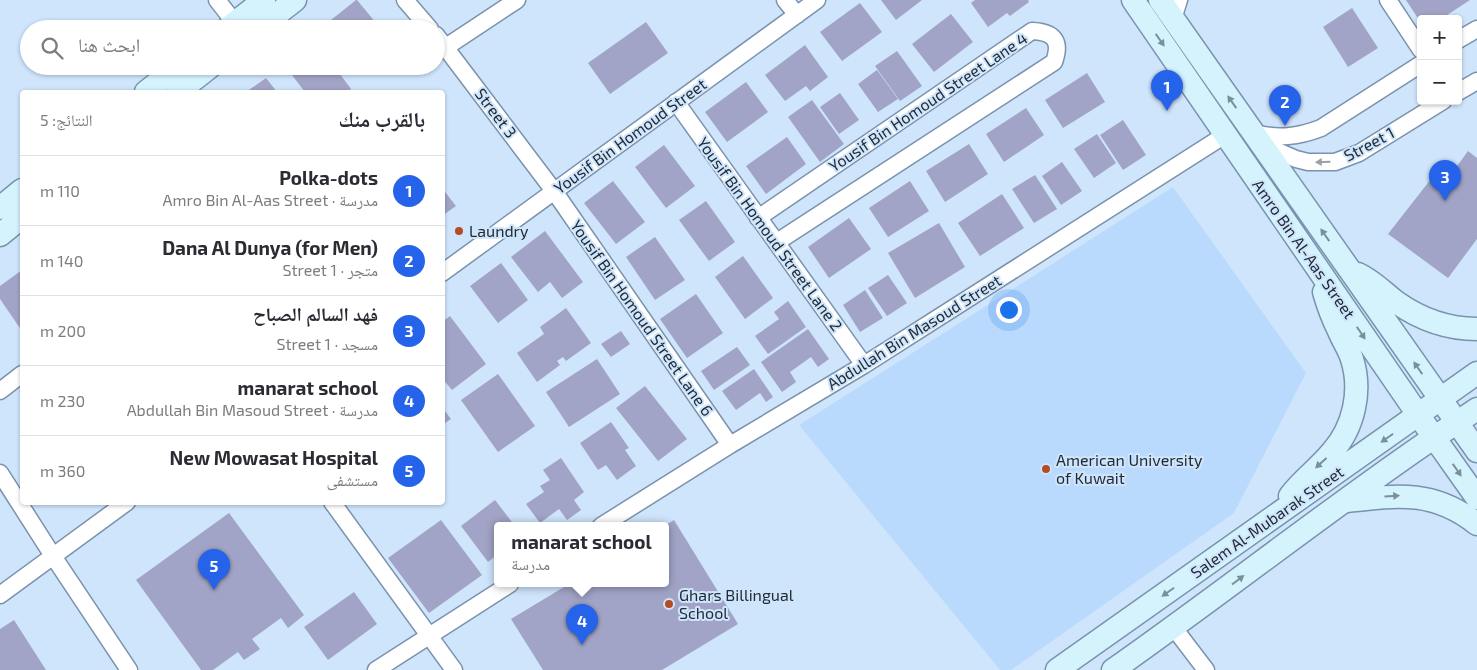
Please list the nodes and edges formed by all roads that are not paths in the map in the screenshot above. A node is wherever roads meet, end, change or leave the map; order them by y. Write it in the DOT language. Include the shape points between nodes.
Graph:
graph roads {
  1 [pos="217,0"];
  2 [pos="264,0"];
  3 [pos="295,0"];
  4 [pos="405,0"];
  5 [pos="517,0"];
  6 [pos="785,0"];
  7 [pos="816,0"];
  8 [pos="1133,0"];
  9 [pos="1160,0"];
  10 [pos="1388,0"];
  11 [pos="1176,9"];
  12 [pos="796,15"];
  13 [pos="228,20"];
  14 [pos="239,20"];
  15 [pos="269,20"];
  16 [pos="422,20"];
  17 [pos="1477,29"];
  18 [pos="1462,38"];
  19 [pos="445,39"];
  20 [pos="1417,44"];
  21 [pos="445,46"];
  22 [pos="1417,67"];
  23 [pos="168,75"];
  24 [pos="200,75"];
  25 [pos="1477,81"];
  26 [pos="149,90"];
  27 [pos="181,90"];
  28 [pos="1462,90"];
  29 [pos="676,102"];
  30 [pos="1437,105"];
  31 [pos="1225,135"];
  32 [pos="1257,139"];
  33 [pos="554,191"];
  34 [pos="20,192"];
  35 [pos="0,208"];
  36 [pos="758,218"];
  37 [pos="20,219"];
  38 [pos="0,235"];
  39 [pos="777,242"];
  40 [pos="445,271"];
  41 [pos="1350,271"];
  42 [pos="1321,274"];
  43 [pos="1477,329"];
  44 [pos="864,365"];
  45 [pos="1477,373"];
  46 [pos="20,376"];
  47 [pos="0,391"];
  48 [pos="1441,400"];
  49 [pos="1477,409"];
  50 [pos="1419,416"];
  51 [pos="1456,422"];
  52 [pos="1434,437"];
  53 [pos="730,445"];
  54 [pos="1477,450"];
  55 [pos="0,473"];
  56 [pos="1477,498"];
  57 [pos="1343,502"];
  58 [pos="20,504"];
  59 [pos="20,505"];
  60 [pos="123,505"];
  61 [pos="334,505"];
  62 [pos="1275,517"];
  63 [pos="608,522"];
  64 [pos="1477,524"];
  65 [pos="53,556"];
  66 [pos="505,587"];
  67 [pos="0,595"];
  68 [pos="1174,628"];
  69 [pos="428,635"];
  70 [pos="129,670"];
  71 [pos="376,670"];
  72 [pos="454,670"];
  73 [pos="1057,670"];
  74 [pos="1113,670"];
  75 [pos="1206,670"];
  1 -- 13 [label="street"];
  2 -- 14 [label="main road"];
  3 -- 15 [label="main road"];
  4 -- 16 [label="street"];
  5 -- 19 [label="street"];
  6 -- 12 [label="street"];
  7 -- 12 [label="street, Yousif Bin Homoud Street"];
  8 -- 31 [label="main road, Amro Bin Al-Aas Street, one-way"];
  9 -- 11 [label="main road, Amro Bin Al-Aas Street"];
  10 -- 20 [label="street"];
  32 -- 11 [label="main road, Amro Bin Al-Aas Street, one-way"];
  12 -- 29 [label="street, Yousif Bin Homoud Street"];
  17 -- 18 [label="street"];
  21 -- 33 [label="street, Street 3"];
  22 -- 32 [label="street" via="1331,123 1288,137"];
  23 -- 26 [label="main road"];
  24 -- 27 [label="main road"];
  25 -- 28 [label="street"];
  29 -- 33 [label="street, Yousif Bin Homoud Street"];
  29 -- 36 [label="street, Yousif Bin Homoud Street Lane 2"];
  30 -- 32 [label="street, Street 1, one-way" via="1360,153 1335,162 1308,162"];
  31 -- 42 [label="main road, Amro Bin Al-Aas Street"];
  31 -- 44 [label="street, Abdullah Bin Masoud Street"];
  41 -- 32 [label="main road, Amro Bin Al-Aas Street, one-way"];
  33 -- 40 [label="street, Yousif Bin Homoud Street"];
  33 -- 53 [label="street, Yousif Bin Homoud Street Lane 6"];
  34 -- 35 [label="main road"];
  36 -- 39 [label="street, Yousif Bin Homoud Street Lane 2"];
  36 -- 39 [label="street, Yousif Bin Homoud Street Lane 4" via="1032,31 1046,32 1055,40 1058,52 1054,62"];
  37 -- 38 [label="main road"];
  39 -- 44 [label="street, Yousif Bin Homoud Street Lane 2"];
  41 -- 43 [label="main road" via="1375,284 1421,317"];
  48 -- 41 [label="main road, Amro Bin Al-Aas Street, one-way"];
  42 -- 50 [label="main road, Amro Bin Al-Aas Street, one-way"];
  42 -- 62 [label="main road, one-way" via="1328,306 1352,359 1356,384 1354,409 1340,442 1297,487"];
  44 -- 53 [label="street, Abdullah Bin Masoud Street"];
  45 -- 48 [label="main road, Salem Al-Mubarak Street"];
  46 -- 47 [label="street"];
  48 -- 50 [label="main road, Salem Al-Mubarak Street"];
  48 -- 51 [label="main road, Amro Bin Al-Aas Street"];
  49 -- 51 [label="main road, Salem Al-Mubarak Street"];
  50 -- 52 [label="main road, Amro Bin Al-Aas Street"];
  50 -- 62 [label="main road, Salem Al-Mubarak Street, one-way"];
  51 -- 52 [label="main road, Salem Al-Mubarak Street"];
  51 -- 54 [label="main road, Amro Bin Al-Aas Street"];
  52 -- 56 [label="main road, Amro Bin Al-Aas Street, one-way"];
  52 -- 57 [label="main road, Salem Al-Mubarak Street"];
  53 -- 63 [label="street, Abdullah Bin Masoud Street"];
  55 -- 58 [label="street"];
  57 -- 64 [label="main road, one-way" via="1396,496 1427,498 1454,508"];
  68 -- 57 [label="main road, Salem Al-Mubarak Street, one-way"];
  59 -- 65 [label="street"];
  60 -- 65 [label="street"];
  61 -- 69 [label="street"];
  62 -- 73 [label="main road, Salem Al-Mubarak Street, one-way"];
  65 -- 67 [label="street"];
  65 -- 70 [label="street"];
  66 -- 69 [label="street"];
  68 -- 74 [label="main road, Salem Al-Mubarak Street"];
  68 -- 75 [label="street"];
  69 -- 71 [label="street"];
  69 -- 72 [label="street"];
}
